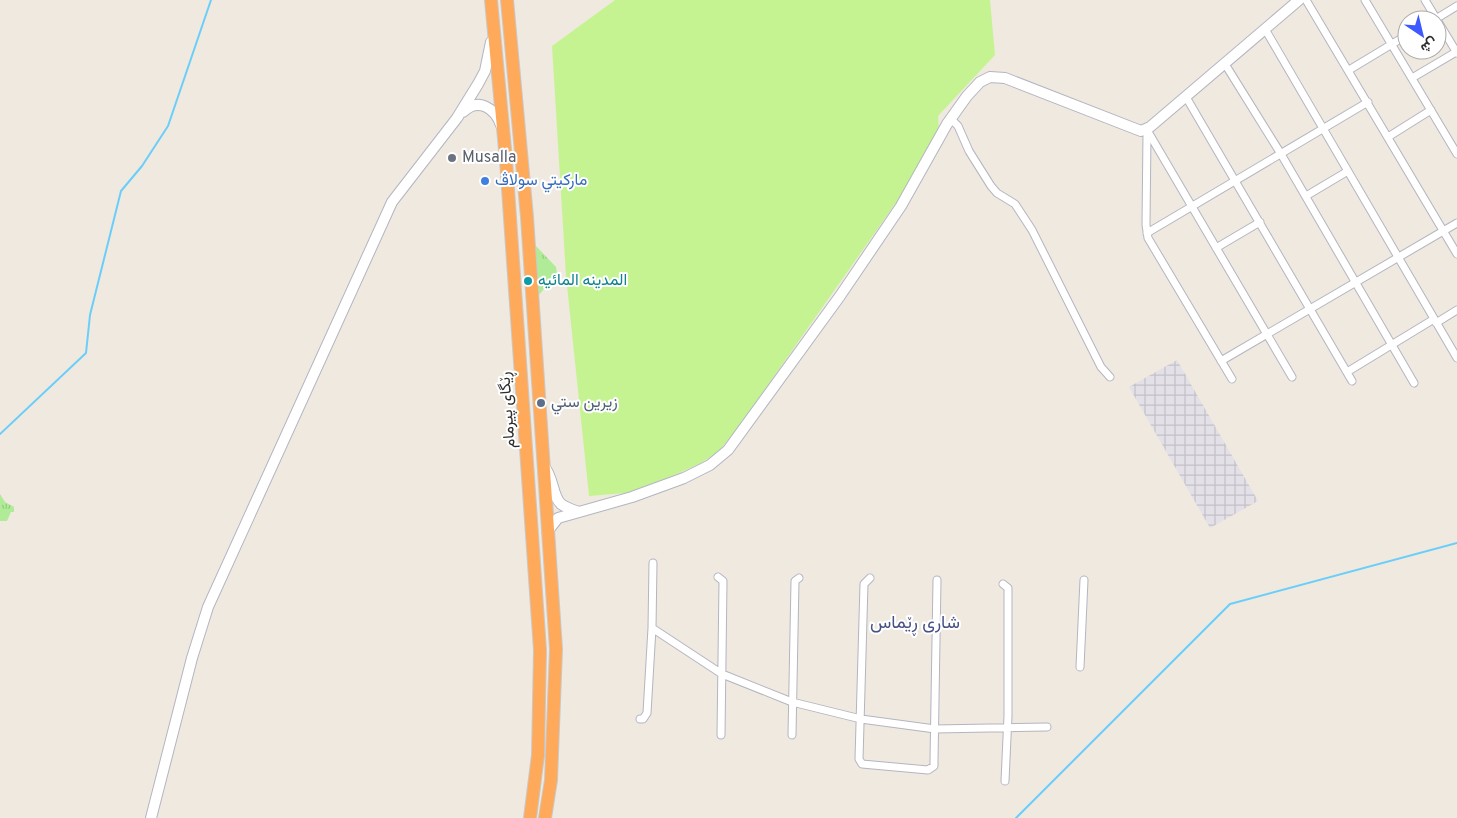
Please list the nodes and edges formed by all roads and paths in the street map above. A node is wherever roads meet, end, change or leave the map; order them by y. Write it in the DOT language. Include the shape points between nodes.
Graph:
graph roads {
  1 [pos="491,0"];
  2 [pos="507,0"];
  3 [pos="1299,0"];
  4 [pos="1306,0"];
  5 [pos="1365,0"];
  6 [pos="493,28"];
  7 [pos="1265,30"];
  8 [pos="1447,38"];
  9 [pos="1397,41"];
  10 [pos="1392,44"];
  11 [pos="1457,53"];
  12 [pos="1225,64"];
  13 [pos="1349,70"];
  14 [pos="1412,78"];
  15 [pos="1186,97"];
  16 [pos="1368,102"];
  17 [pos="1431,110"];
  18 [pos="457,118"];
  19 [pos="951,119"];
  20 [pos="1324,129"];
  21 [pos="503,130"];
  22 [pos="1147,130"];
  23 [pos="1388,137"];
  24 [pos="1281,154"];
  25 [pos="1457,154"];
  26 [pos="1348,171"];
  27 [pos="1235,180"];
  28 [pos="1306,196"];
  29 [pos="1191,207"];
  30 [pos="1260,222"];
  31 [pos="1457,224"];
  32 [pos="1444,230"];
  33 [pos="1147,233"];
  34 [pos="1216,248"];
  35 [pos="529,254"];
  36 [pos="1457,254"];
  37 [pos="1399,257"];
  38 [pos="513,261"];
  39 [pos="1354,282"];
  40 [pos="1310,308"];
  41 [pos="1457,310"];
  42 [pos="1435,321"];
  43 [pos="1267,334"];
  44 [pos="1391,346"];
  45 [pos="1457,358"];
  46 [pos="1221,361"];
  47 [pos="1347,372"];
  48 [pos="1110,377"];
  49 [pos="1292,377"];
  50 [pos="1232,379"];
  51 [pos="1352,381"];
  52 [pos="1414,383"];
  53 [pos="543,464"];
  54 [pos="579,512"];
  55 [pos="548,532"];
  56 [pos="654,563"];
  57 [pos="718,577"];
  58 [pos="799,578"];
  59 [pos="870,578"];
  60 [pos="937,580"];
  61 [pos="1084,580"];
  62 [pos="1003,584"];
  63 [pos="652,628"];
  64 [pos="1080,667"];
  65 [pos="722,674"];
  66 [pos="792,702"];
  67 [pos="640,719"];
  68 [pos="861,719"];
  69 [pos="1008,727"];
  70 [pos="1047,727"];
  71 [pos="935,729"];
  72 [pos="722,735"];
  73 [pos="792,735"];
  74 [pos="1005,782"];
  75 [pos="151,818"];
  76 [pos="530,818"];
  77 [pos="545,818"];
  1 -- 6 [label="highway, ڕێگای پیرمام"];
  2 -- 35 [label="highway, ڕێگای پیرمام"];
  3 -- 7 [label="street"];
  4 -- 13 [label="street"];
  5 -- 10 [label="street"];
  6 -- 18 [label="street" via="485,70"];
  6 -- 21 [label="highway, ڕێگای پیرمام"];
  7 -- 12 [label="street"];
  7 -- 20 [label="street"];
  8 -- 11 [label="street"];
  9 -- 10 [label="street"];
  10 -- 13 [label="street"];
  10 -- 14 [label="street"];
  11 -- 14 [label="street"];
  12 -- 15 [label="street"];
  12 -- 24 [label="street"];
  13 -- 16 [label="street"];
  14 -- 17 [label="street"];
  15 -- 22 [label="street"];
  15 -- 27 [label="street"];
  16 -- 20 [label="street"];
  16 -- 23 [label="street"];
  17 -- 23 [label="street"];
  17 -- 25 [label="street"];
  18 -- 21 [label="street" via="472,106 487,107 498,117"];
  18 -- 75 [label="street" via="392,202 208,607"];
  19 -- 22 [label="street" via="977,85 994,75 1134,130"];
  19 -- 48 [label="street" via="958,126 990,186 1020,210 1101,367"];
  19 -- 54 [label="street" via="890,222 728,450 684,478"];
  20 -- 24 [label="street"];
  20 -- 26 [label="street"];
  21 -- 38 [label="highway, ڕێگای پیرمام"];
  22 -- 29 [label="street"];
  22 -- 33 [label="street"];
  23 -- 32 [label="street"];
  24 -- 27 [label="street"];
  24 -- 28 [label="street"];
  26 -- 28 [label="street"];
  26 -- 37 [label="street"];
  27 -- 29 [label="street"];
  27 -- 30 [label="street"];
  28 -- 39 [label="street"];
  29 -- 33 [label="street"];
  29 -- 34 [label="street"];
  30 -- 34 [label="street"];
  30 -- 40 [label="street"];
  31 -- 32 [label="street"];
  32 -- 36 [label="street"];
  32 -- 37 [label="street"];
  33 -- 46 [label="street"];
  34 -- 43 [label="street"];
  35 -- 38 [label="highway"];
  35 -- 53 [label="highway, ڕێگای پیرمام"];
  37 -- 39 [label="street"];
  37 -- 42 [label="street"];
  38 -- 76 [label="highway, ڕێگای پیرمام" via="540,650 538,755"];
  39 -- 40 [label="street"];
  39 -- 44 [label="street"];
  40 -- 43 [label="street"];
  40 -- 47 [label="street"];
  41 -- 42 [label="street"];
  42 -- 44 [label="street"];
  42 -- 45 [label="street"];
  43 -- 46 [label="street"];
  43 -- 49 [label="street"];
  44 -- 47 [label="street"];
  44 -- 52 [label="street"];
  46 -- 50 [label="street"];
  47 -- 51 [label="street"];
  53 -- 54 [label="street" via="550,473 557,500"];
  53 -- 55 [label="highway, ڕێگای پیرمام"];
  54 -- 55 [label="street" via="558,518"];
  55 -- 77 [label="highway, ڕێگای پیرمام" via="556,649 551,780"];
  56 -- 63 [label="street"];
  57 -- 65 [label="street" via="723,581"];
  58 -- 66 [label="street" via="795,580"];
  59 -- 68 [label="street" via="864,584"];
  60 -- 71 [label="street"];
  61 -- 64 [label="street"];
  62 -- 69 [label="street" via="1008,588"];
  63 -- 65 [label="street"];
  63 -- 67 [label="street" via="647,713"];
  65 -- 66 [label="street"];
  65 -- 72 [label="street"];
  66 -- 68 [label="street"];
  66 -- 73 [label="street"];
  68 -- 71 [label="street"];
  68 -- 71 [label="street" via="859,759 862,764 928,770 934,766"];
  69 -- 70 [label="street"];
  69 -- 71 [label="street"];
  69 -- 74 [label="street"];
}
